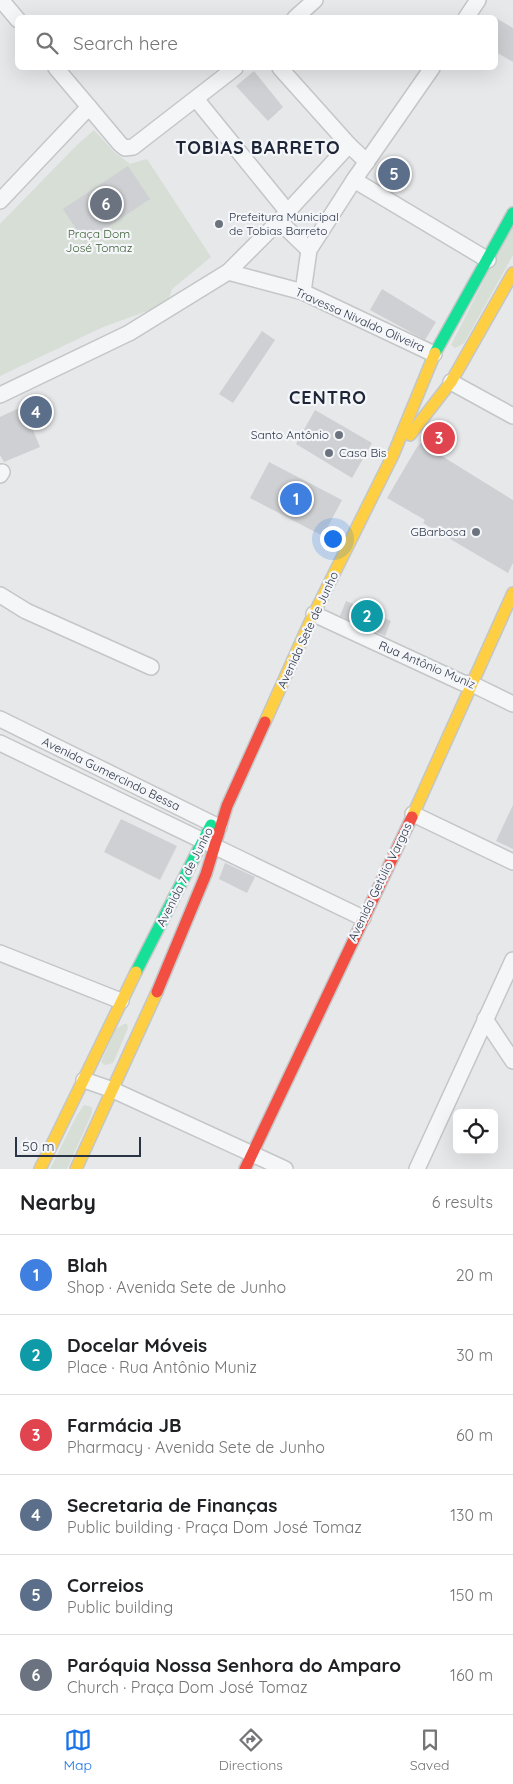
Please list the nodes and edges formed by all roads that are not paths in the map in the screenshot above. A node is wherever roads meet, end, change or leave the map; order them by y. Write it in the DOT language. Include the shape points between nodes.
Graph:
graph roads {
  1 [pos="315,0"];
  2 [pos="478,0"];
  3 [pos="2,1"];
  4 [pos="298,15"];
  5 [pos="468,15"];
  6 [pos="15,16"];
  7 [pos="58,70"];
  8 [pos="233,70"];
  9 [pos="282,70"];
  10 [pos="431,70"];
  11 [pos="196,99"];
  12 [pos="89,107"];
  13 [pos="348,145"];
  14 [pos="367,162"];
  15 [pos="354,180"];
  16 [pos="0,201"];
  17 [pos="513,213"];
  18 [pos="283,216"];
  19 [pos="309,250"];
  20 [pos="488,260"];
  21 [pos="228,272"];
  22 [pos="513,273"];
  23 [pos="303,292"];
  24 [pos="434,354"];
  25 [pos="451,382"];
  26 [pos="0,395"];
  27 [pos="513,416"];
  28 [pos="393,455"];
  29 [pos="513,594"];
  30 [pos="0,595"];
  31 [pos="0,601"];
  32 [pos="26,611"];
  33 [pos="314,614"];
  34 [pos="151,667"];
  35 [pos="469,689"];
  36 [pos="513,704"];
  37 [pos="0,719"];
  38 [pos="0,743"];
  39 [pos="227,806"];
  40 [pos="413,814"];
  41 [pos="217,826"];
  42 [pos="210,843"];
  43 [pos="513,862"];
  44 [pos="363,918"];
  45 [pos="0,953"];
  46 [pos="513,960"];
  47 [pos="121,1001"];
  48 [pos="485,1019"];
  49 [pos="513,1061"];
  50 [pos="84,1080"];
  51 [pos="113,1090"];
  52 [pos="253,1155"];
  53 [pos="40,1169"];
  54 [pos="76,1169"];
  55 [pos="246,1169"];
  56 [pos="285,1169"];
  57 [pos="417,1169"];
  1 -- 4 [label="street"];
  2 -- 5 [label="street"];
  3 -- 6 [label="street"];
  7 -- 12 [label="street"];
  8 -- 11 [label="street"];
  9 -- 13 [label="street"];
  10 -- 14 [label="street"];
  11 -- 12 [label="street" via="133,147 125,148"];
  11 -- 18 [label="street"];
  12 -- 16 [label="street"];
  13 -- 14 [label="street"];
  13 -- 18 [label="street"];
  14 -- 15 [label="street"];
  15 -- 19 [label="street"];
  15 -- 20 [label="street"];
  17 -- 20 [label="main road, Avenida Sete de Junho"];
  18 -- 19 [label="street"];
  18 -- 21 [label="street"];
  19 -- 23 [label="street"];
  20 -- 24 [label="main road, Avenida Sete de Junho"];
  21 -- 23 [label="street, Travessa Nivaldo Oliveira"];
  21 -- 26 [label="street" via="129,333"];
  22 -- 25 [label="main road, Avenida Sete de Junho"];
  23 -- 24 [label="street, Travessa Nivaldo Oliveira"];
  24 -- 28 [label="main road, Avenida Sete de Junho"];
  25 -- 27 [label="street"];
  25 -- 28 [label="main road, Avenida Sete de Junho"];
  28 -- 33 [label="main road, Avenida Sete de Junho"];
  29 -- 35 [label="main road, Avenida Getúlio Vargas"];
  30 -- 32 [label="street"];
  31 -- 32 [label="street"];
  32 -- 34 [label="street"];
  33 -- 35 [label="street, Rua Antônio Muniz" via="463,683"];
  33 -- 39 [label="main road, Avenida Sete de Junho"];
  35 -- 36 [label="street, Rua Antônio Muniz"];
  35 -- 40 [label="main road, Avenida Getúlio Vargas"];
  37 -- 41 [label="street, Avenida Gumercindo Bessa"];
  38 -- 42 [label="street, Avenida Gumercindo Bessa"];
  39 -- 41 [label="main road, Avenida 7 de Junho"];
  40 -- 43 [label="street"];
  40 -- 44 [label="main road, Avenida Getúlio Vargas"];
  41 -- 42 [label="main road, Avenida 7 de Junho"];
  42 -- 44 [label="street, Avenida Gumercindo Bessa"];
  42 -- 47 [label="main road, Avenida 7 de Junho"];
  42 -- 51 [label="main road, Avenida 7 de Junho" via="140,1033"];
  44 -- 52 [label="main road, Avenida Getúlio Vargas"];
  45 -- 47 [label="street"];
  46 -- 48 [label="street"];
  47 -- 50 [label="main road, Avenida 7 de Junho"];
  48 -- 49 [label="street"];
  48 -- 57 [label="street"];
  50 -- 51 [label="street"];
  50 -- 53 [label="main road, Avenida 7 de Junho"];
  51 -- 52 [label="street"];
  51 -- 54 [label="main road, Avenida 7 de Junho"];
  52 -- 55 [label="main road, Avenida Getúlio Vargas"];
  52 -- 56 [label="street"];
}
